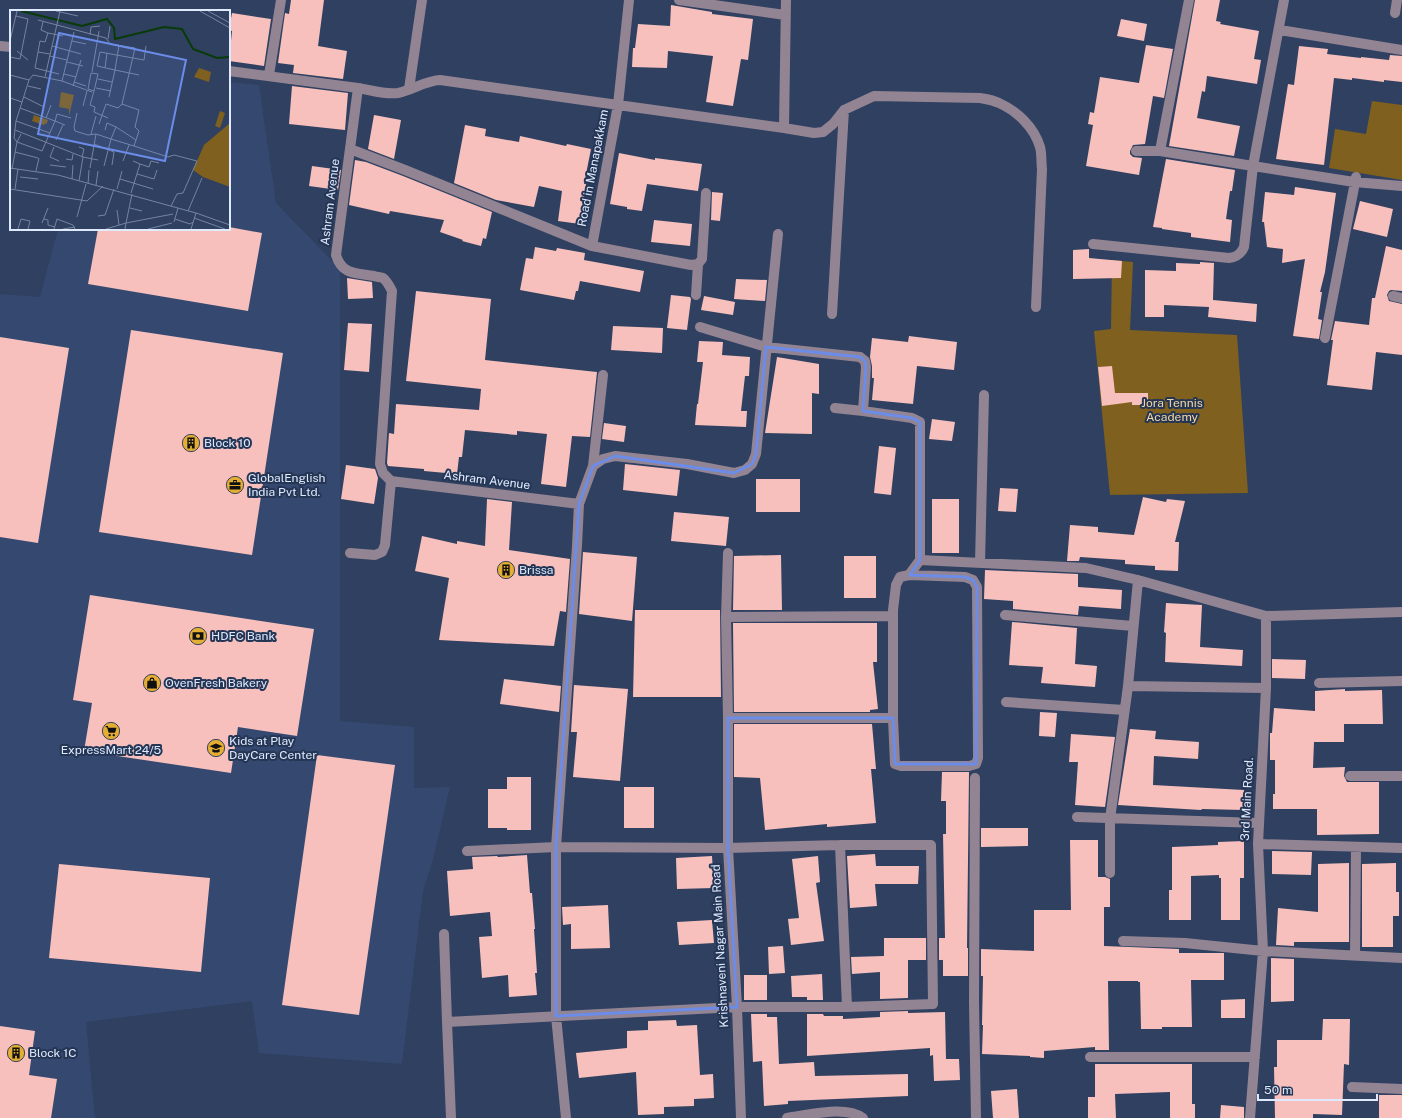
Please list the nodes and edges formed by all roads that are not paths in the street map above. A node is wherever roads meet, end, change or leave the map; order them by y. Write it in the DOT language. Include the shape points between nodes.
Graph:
graph roads {
  1 [pos="281,0"];
  2 [pos="422,0"];
  3 [pos="629,0"];
  4 [pos="679,0"];
  5 [pos="786,0"];
  6 [pos="1189,0"];
  7 [pos="1284,0"];
  8 [pos="1397,0"];
  9 [pos="1395,13"];
  10 [pos="785,15"];
  11 [pos="1280,30"];
  12 [pos="0,46"];
  13 [pos="10,47"];
  14 [pos="1402,50"];
  15 [pos="230,71"];
  16 [pos="269,75"];
  17 [pos="358,88"];
  18 [pos="409,89"];
  19 [pos="618,105"];
  20 [pos="844,110"];
  21 [pos="784,128"];
  22 [pos="350,149"];
  23 [pos="1136,151"];
  24 [pos="1160,151"];
  25 [pos="1253,166"];
  26 [pos="1355,179"];
  27 [pos="1402,186"];
  28 [pos="706,193"];
  29 [pos="778,234"];
  30 [pos="1093,244"];
  31 [pos="592,246"];
  32 [pos="698,264"];
  33 [pos="696,296"];
  34 [pos="1036,307"];
  35 [pos="832,314"];
  36 [pos="700,328"];
  37 [pos="1325,338"];
  38 [pos="766,347"];
  39 [pos="602,375"];
  40 [pos="984,395"];
  41 [pos="835,408"];
  42 [pos="863,411"];
  43 [pos="593,466"];
  44 [pos="391,481"];
  45 [pos="579,504"];
  46 [pos="728,553"];
  47 [pos="350,554"];
  48 [pos="920,560"];
  49 [pos="980,563"];
  50 [pos="909,575"];
  51 [pos="1138,580"];
  52 [pos="1402,612"];
  53 [pos="1005,615"];
  54 [pos="893,616"];
  55 [pos="1266,616"];
  56 [pos="726,617"];
  57 [pos="1133,626"];
  58 [pos="1402,681"];
  59 [pos="1320,683"];
  60 [pos="1128,686"];
  61 [pos="1266,688"];
  62 [pos="1006,702"];
  63 [pos="1124,710"];
  64 [pos="728,718"];
  65 [pos="893,718"];
  66 [pos="1350,776"];
  67 [pos="1402,776"];
  68 [pos="974,778"];
  69 [pos="1077,817"];
  70 [pos="1110,819"];
  71 [pos="1258,823"];
  72 [pos="1258,844"];
  73 [pos="840,845"];
  74 [pos="556,847"];
  75 [pos="1356,847"];
  76 [pos="728,848"];
  77 [pos="1402,848"];
  78 [pos="467,851"];
  79 [pos="1110,873"];
  80 [pos="444,934"];
  81 [pos="1123,941"];
  82 [pos="1263,951"];
  83 [pos="1355,956"];
  84 [pos="1402,958"];
  85 [pos="737,1007"];
  86 [pos="846,1007"];
  87 [pos="556,1016"];
  88 [pos="447,1022"];
  89 [pos="1090,1057"];
  90 [pos="1255,1057"];
  91 [pos="1352,1087"];
  92 [pos="1402,1089"];
  93 [pos="451,1118"];
  94 [pos="566,1118"];
  95 [pos="741,1118"];
  96 [pos="787,1118"];
  97 [pos="863,1118"];
  98 [pos="976,1118"];
  99 [pos="1250,1118"];
  1 -- 16 [label="street"];
  2 -- 18 [label="street"];
  3 -- 19 [label="street"];
  4 -- 10 [label="street"];
  5 -- 10 [label="street"];
  6 -- 24 [label="street"];
  7 -- 11 [label="street"];
  8 -- 9 [label="street"];
  10 -- 21 [label="street"];
  11 -- 14 [label="street"];
  11 -- 25 [label="street"];
  12 -- 13 [label="street"];
  15 -- 16 [label="street"];
  16 -- 17 [label="street"];
  17 -- 18 [label="street" via="387,93"];
  17 -- 22 [label="street, Ashram Avenue"];
  18 -- 19 [label="street" via="431,80 440,80"];
  19 -- 21 [label="street, Road in Manapakkam"];
  19 -- 31 [label="street, Road in Manapakkam"];
  20 -- 21 [label="street, Road in Manapakkam" via="823,132"];
  20 -- 34 [label="street" via="874,96 980,98 997,102 1013,110 1026,122 1040,148 1042,169"];
  20 -- 35 [label="street"];
  22 -- 31 [label="street, Road in Manapakkam"];
  22 -- 44 [label="street, Ashram Avenue" via="336,255 342,268 383,278 392,291 380,464 383,473"];
  23 -- 24 [label="street"];
  24 -- 25 [label="street"];
  25 -- 26 [label="street"];
  25 -- 30 [label="street" via="1244,247 1235,257"];
  26 -- 27 [label="street"];
  26 -- 37 [label="street"];
  28 -- 32 [label="street" via="702,259"];
  29 -- 38 [label="street"];
  31 -- 32 [label="street" via="691,265"];
  32 -- 33 [label="street"];
  36 -- 38 [label="street"];
  38 -- 42 [label="street" via="860,357 865,361 866,367"];
  38 -- 43 [label="street" via="756,454 752,464 745,470 734,473 688,464 615,456 603,459"];
  39 -- 43 [label="street"];
  40 -- 49 [label="street"];
  41 -- 42 [label="street"];
  42 -- 48 [label="street" via="912,418 920,422"];
  43 -- 45 [label="street"];
  44 -- 45 [label="street, Ashram Avenue"];
  44 -- 47 [label="street" via="385,545 382,552 375,555"];
  45 -- 74 [label="street"];
  46 -- 56 [label="street"];
  48 -- 49 [label="street"];
  48 -- 50 [label="street"];
  49 -- 51 [label="street" via="1086,568"];
  50 -- 54 [label="street" via="900,577 896,584"];
  50 -- 65 [label="street" via="965,577 974,580 977,587 976,764 895,764"];
  51 -- 55 [label="street"];
  51 -- 57 [label="street"];
  52 -- 55 [label="street"];
  53 -- 57 [label="street"];
  54 -- 56 [label="street"];
  54 -- 65 [label="street"];
  55 -- 61 [label="street, 3rd Main Road."];
  56 -- 64 [label="street"];
  57 -- 60 [label="street"];
  58 -- 59 [label="street"];
  60 -- 61 [label="street"];
  60 -- 63 [label="street"];
  61 -- 71 [label="street, 3rd Main Road."];
  62 -- 63 [label="street"];
  63 -- 70 [label="street"];
  64 -- 65 [label="street"];
  64 -- 76 [label="street"];
  66 -- 67 [label="street"];
  68 -- 98 [label="street"];
  69 -- 70 [label="street"];
  70 -- 71 [label="street"];
  70 -- 79 [label="street"];
  71 -- 72 [label="street, 3rd Main Road."];
  72 -- 75 [label="street"];
  72 -- 82 [label="street, 3rd Main Road."];
  73 -- 76 [label="street"];
  73 -- 86 [label="street"];
  73 -- 86 [label="street" via="931,845 932,1004"];
  74 -- 76 [label="street, Krishnaveni Nagar Main Road"];
  74 -- 78 [label="street, Krishnaveni Nagar Main Road"];
  74 -- 87 [label="street"];
  75 -- 77 [label="street"];
  75 -- 83 [label="street"];
  76 -- 85 [label="street, Krishnaveni Nagar Main Road"];
  80 -- 88 [label="street"];
  81 -- 82 [label="street"];
  82 -- 83 [label="street"];
  82 -- 90 [label="street, 3rd Main Road."];
  83 -- 84 [label="street"];
  85 -- 86 [label="street"];
  85 -- 87 [label="street"];
  85 -- 95 [label="street, Krishnaveni Nagar Main Road"];
  87 -- 88 [label="street"];
  87 -- 94 [label="street"];
  88 -- 93 [label="street"];
  89 -- 90 [label="street"];
  90 -- 99 [label="street, 3rd Main Road."];
  91 -- 92 [label="street"];
  96 -- 97 [label="street" via="842,1110 856,1113"];
}
